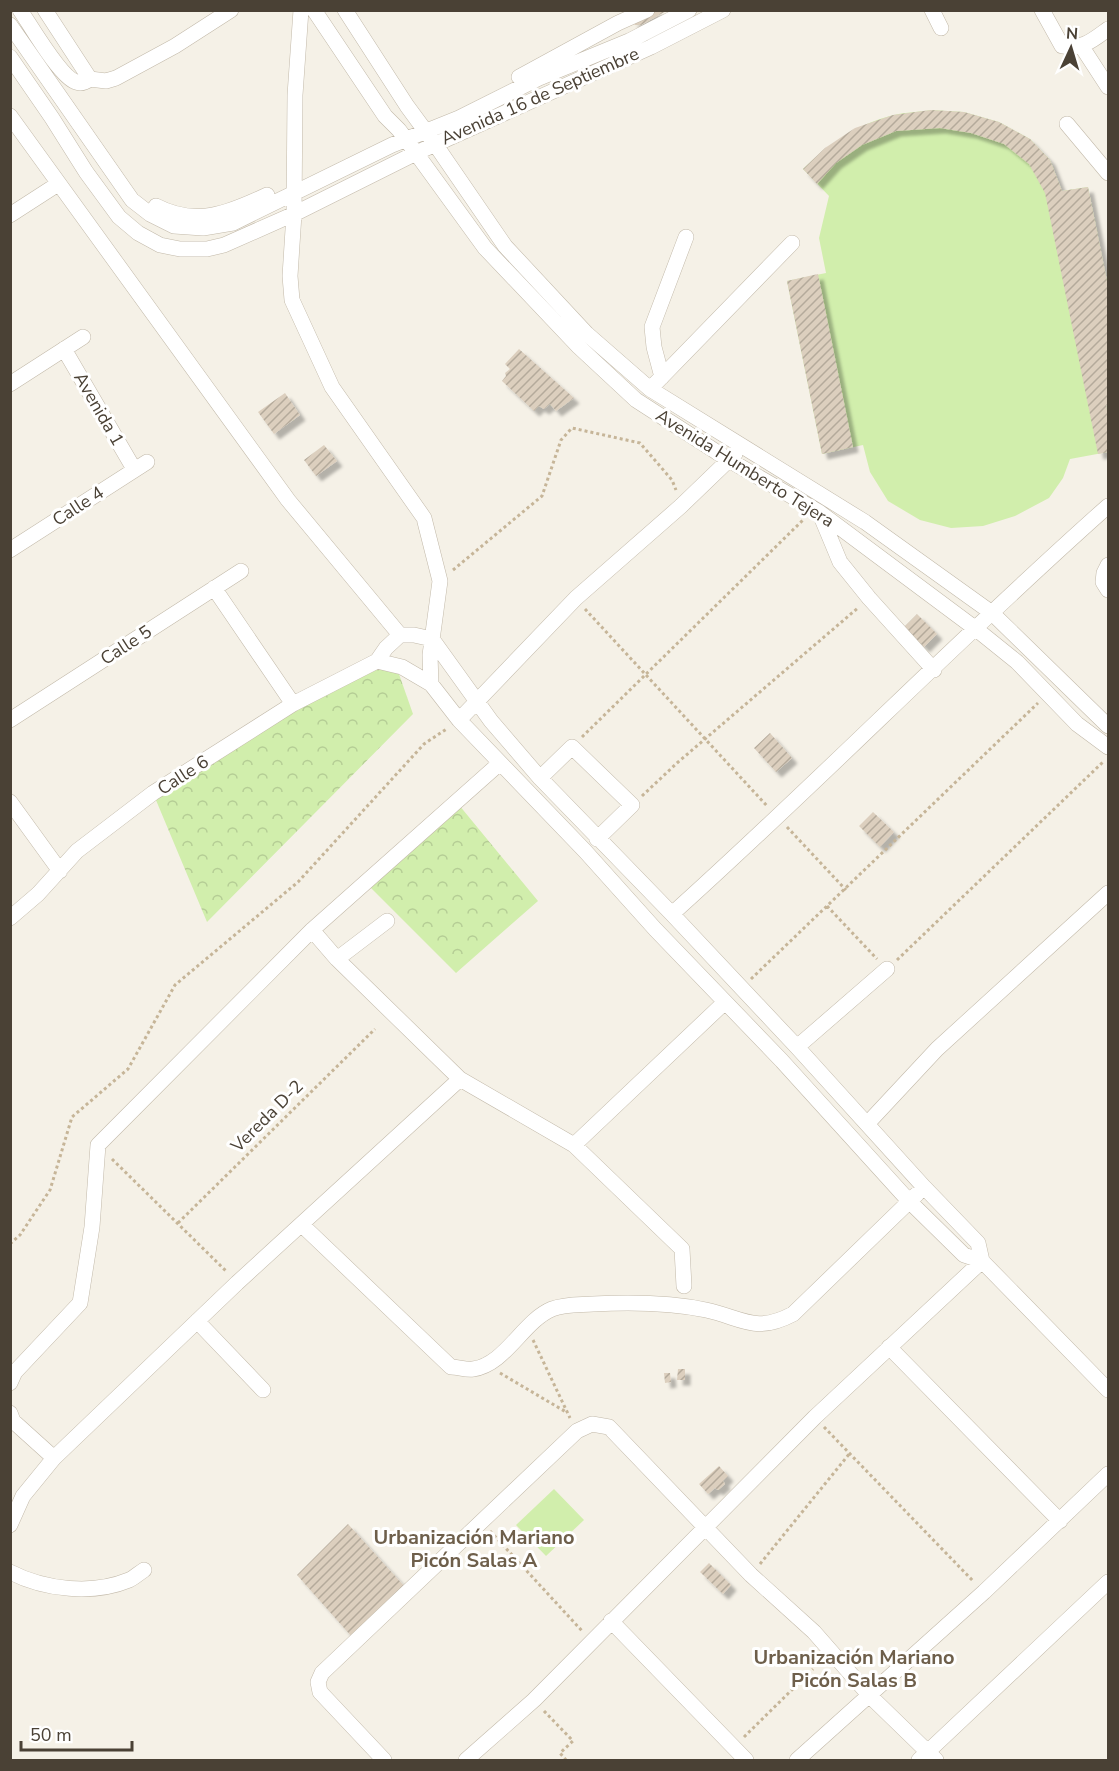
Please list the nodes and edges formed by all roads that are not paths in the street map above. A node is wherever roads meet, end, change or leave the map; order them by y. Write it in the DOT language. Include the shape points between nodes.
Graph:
graph roads {
  1 [pos="20,10"];
  2 [pos="45,10"];
  3 [pos="231,10"];
  4 [pos="301,10"];
  5 [pos="314,10"];
  6 [pos="345,10"];
  7 [pos="646,10"];
  8 [pos="689,10"];
  9 [pos="723,10"];
  10 [pos="932,10"];
  11 [pos="1042,10"];
  12 [pos="10,14"];
  13 [pos="10,25"];
  14 [pos="941,28"];
  15 [pos="1108,29"];
  16 [pos="1082,47"];
  17 [pos="10,57"];
  18 [pos="90,79"];
  19 [pos="1108,87"];
  20 [pos="10,116"];
  21 [pos="1067,124"];
  22 [pos="427,134"];
  23 [pos="403,135"];
  24 [pos="416,153"];
  25 [pos="1108,172"];
  26 [pos="58,184"];
  27 [pos="294,187"];
  28 [pos="294,214"];
  29 [pos="10,215"];
  30 [pos="686,237"];
  31 [pos="792,243"];
  32 [pos="82,337"];
  33 [pos="64,349"];
  34 [pos="662,377"];
  35 [pos="10,384"];
  36 [pos="650,389"];
  37 [pos="741,446"];
  38 [pos="729,460"];
  39 [pos="140,466"];
  40 [pos="1108,506"];
  41 [pos="816,510"];
  42 [pos="10,550"];
  43 [pos="1108,565"];
  44 [pos="241,571"];
  45 [pos="214,588"];
  46 [pos="1108,590"];
  47 [pos="992,613"];
  48 [pos="976,629"];
  49 [pos="400,635"];
  50 [pos="432,639"];
  51 [pos="378,661"];
  52 [pos="934,670"];
  53 [pos="431,684"];
  54 [pos="476,702"];
  55 [pos="293,705"];
  56 [pos="10,720"];
  57 [pos="459,720"];
  58 [pos="1108,726"];
  59 [pos="1108,747"];
  60 [pos="500,763"];
  61 [pos="540,778"];
  62 [pos="10,802"];
  63 [pos="597,839"];
  64 [pos="60,871"];
  65 [pos="1108,893"];
  66 [pos="672,914"];
  67 [pos="10,918"];
  68 [pos="387,921"];
  69 [pos="312,930"];
  70 [pos="337,959"];
  71 [pos="887,969"];
  72 [pos="725,1002"];
  73 [pos="797,1047"];
  74 [pos="460,1079"];
  75 [pos="867,1124"];
  76 [pos="574,1145"];
  77 [pos="924,1187"];
  78 [pos="909,1201"];
  79 [pos="302,1225"];
  80 [pos="982,1261"];
  81 [pos="684,1286"];
  82 [pos="197,1322"];
  83 [pos="889,1347"];
  84 [pos="10,1383"];
  85 [pos="263,1390"];
  86 [pos="1108,1390"];
  87 [pos="11,1419"];
  88 [pos="54,1458"];
  89 [pos="1108,1474"];
  90 [pos="1060,1521"];
  91 [pos="10,1525"];
  92 [pos="706,1527"];
  93 [pos="144,1570"];
  94 [pos="10,1572"];
  95 [pos="1108,1583"];
  96 [pos="610,1621"];
  97 [pos="870,1696"];
  98 [pos="928,1758"];
  99 [pos="384,1761"];
  100 [pos="466,1761"];
  101 [pos="746,1761"];
  102 [pos="797,1761"];
  1 -- 18 [label="street" via="67,76 77,83"];
  2 -- 18 [label="street"];
  3 -- 18 [label="street" via="116,78"];
  4 -- 27 [label="street"];
  5 -- 23 [label="street" via="385,116"];
  6 -- 22 [label="street, Avenida 16 de Septiembre"];
  7 -- 22 [label="street" via="456,111"];
  8 -- 22 [label="street"];
  9 -- 22 [label="street, Avenida 16 de Septiembre" via="651,47"];
  10 -- 14 [label="street"];
  11 -- 16 [label="street" via="1062,46"];
  12 -- 27 [label="street" via="127,182 154,206 173,214 208,217"];
  13 -- 27 [label="street" via="126,192 150,214 179,227 224,226"];
  15 -- 16 [label="street"];
  16 -- 19 [label="street"];
  17 -- 28 [label="street" via="111,208 150,240 180,249 216,248"];
  20 -- 26 [label="street"];
  21 -- 25 [label="street"];
  22 -- 23 [label="street"];
  22 -- 24 [label="street"];
  22 -- 36 [label="street, Avenida Humberto Tejera" via="505,246 587,334"];
  23 -- 24 [label="street"];
  23 -- 27 [label="street"];
  24 -- 28 [label="street"];
  24 -- 38 [label="street, Avenida Humberto Tejera" via="484,248 579,347 636,400"];
  26 -- 29 [label="street"];
  26 -- 49 [label="street" via="288,501"];
  27 -- 28 [label="street"];
  28 -- 50 [label="street" via="292,300 332,387 423,518 440,581"];
  30 -- 34 [label="street" via="652,327"];
  31 -- 34 [label="street"];
  32 -- 33 [label="street"];
  33 -- 35 [label="street"];
  33 -- 39 [label="street, Avenida 1"];
  34 -- 36 [label="street"];
  36 -- 37 [label="street, Avenida Humberto Tejera"];
  37 -- 38 [label="street"];
  37 -- 47 [label="street, Avenida Humberto Tejera" via="865,522"];
  38 -- 41 [label="street, Avenida Humberto Tejera"];
  38 -- 54 [label="street" via="576,598"];
  39 -- 42 [label="street, Calle 4"];
  40 -- 47 [label="street"];
  41 -- 48 [label="street, Avenida Humberto Tejera"];
  41 -- 52 [label="street" via="840,562"];
  43 -- 46 [label="street" via="1103,582"];
  44 -- 45 [label="street, Calle 5"];
  45 -- 55 [label="street"];
  45 -- 56 [label="street, Calle 5"];
  47 -- 48 [label="street"];
  47 -- 58 [label="street, Avenida Humberto Tejera"];
  48 -- 52 [label="street"];
  48 -- 59 [label="street, Avenida Humberto Tejera" via="1017,662 1077,724"];
  49 -- 50 [label="street"];
  49 -- 51 [label="street"];
  50 -- 53 [label="street"];
  50 -- 54 [label="street"];
  51 -- 53 [label="street" via="402,667"];
  51 -- 55 [label="street, Calle 6"];
  52 -- 66 [label="street"];
  53 -- 57 [label="street"];
  54 -- 57 [label="street"];
  54 -- 61 [label="street"];
  55 -- 64 [label="street, Calle 6" via="153,793 77,851"];
  57 -- 60 [label="street"];
  60 -- 69 [label="street"];
  60 -- 72 [label="street"];
  61 -- 63 [label="street"];
  61 -- 63 [label="street" via="572,747 632,805"];
  62 -- 64 [label="street"];
  63 -- 66 [label="street"];
  64 -- 67 [label="street, Calle 6"];
  65 -- 75 [label="street" via="937,1049"];
  66 -- 73 [label="street"];
  68 -- 70 [label="street"];
  69 -- 70 [label="street"];
  69 -- 84 [label="street" via="98,1145 92,1227 80,1303 15,1372"];
  70 -- 74 [label="street"];
  71 -- 73 [label="street"];
  72 -- 76 [label="street"];
  72 -- 78 [label="street"];
  73 -- 75 [label="street"];
  74 -- 76 [label="street"];
  74 -- 79 [label="street"];
  75 -- 77 [label="street"];
  76 -- 81 [label="street" via="682,1249"];
  77 -- 78 [label="street"];
  77 -- 80 [label="street" via="978,1243"];
  78 -- 79 [label="street" via="793,1314 778,1322 753,1323 706,1310 645,1302 567,1305 551,1310 494,1360 474,1369 451,1367"];
  78 -- 80 [label="street" via="964,1255"];
  79 -- 82 [label="street"];
  80 -- 83 [label="street"];
  80 -- 86 [label="street"];
  82 -- 85 [label="street"];
  82 -- 88 [label="street"];
  83 -- 90 [label="street"];
  83 -- 92 [label="street"];
  87 -- 88 [label="street"];
  88 -- 91 [label="street" via="23,1496"];
  89 -- 90 [label="street"];
  90 -- 97 [label="street"];
  92 -- 96 [label="street"];
  92 -- 97 [label="street" via="751,1575 814,1632"];
  92 -- 99 [label="street" via="609,1427 592,1424 577,1431 322,1673 318,1682 320,1692"];
  93 -- 94 [label="street" via="130,1580 90,1589 56,1587"];
  95 -- 98 [label="street"];
  96 -- 100 [label="street" via="534,1700"];
  96 -- 101 [label="street"];
  97 -- 98 [label="street"];
  97 -- 102 [label="street"];
}
